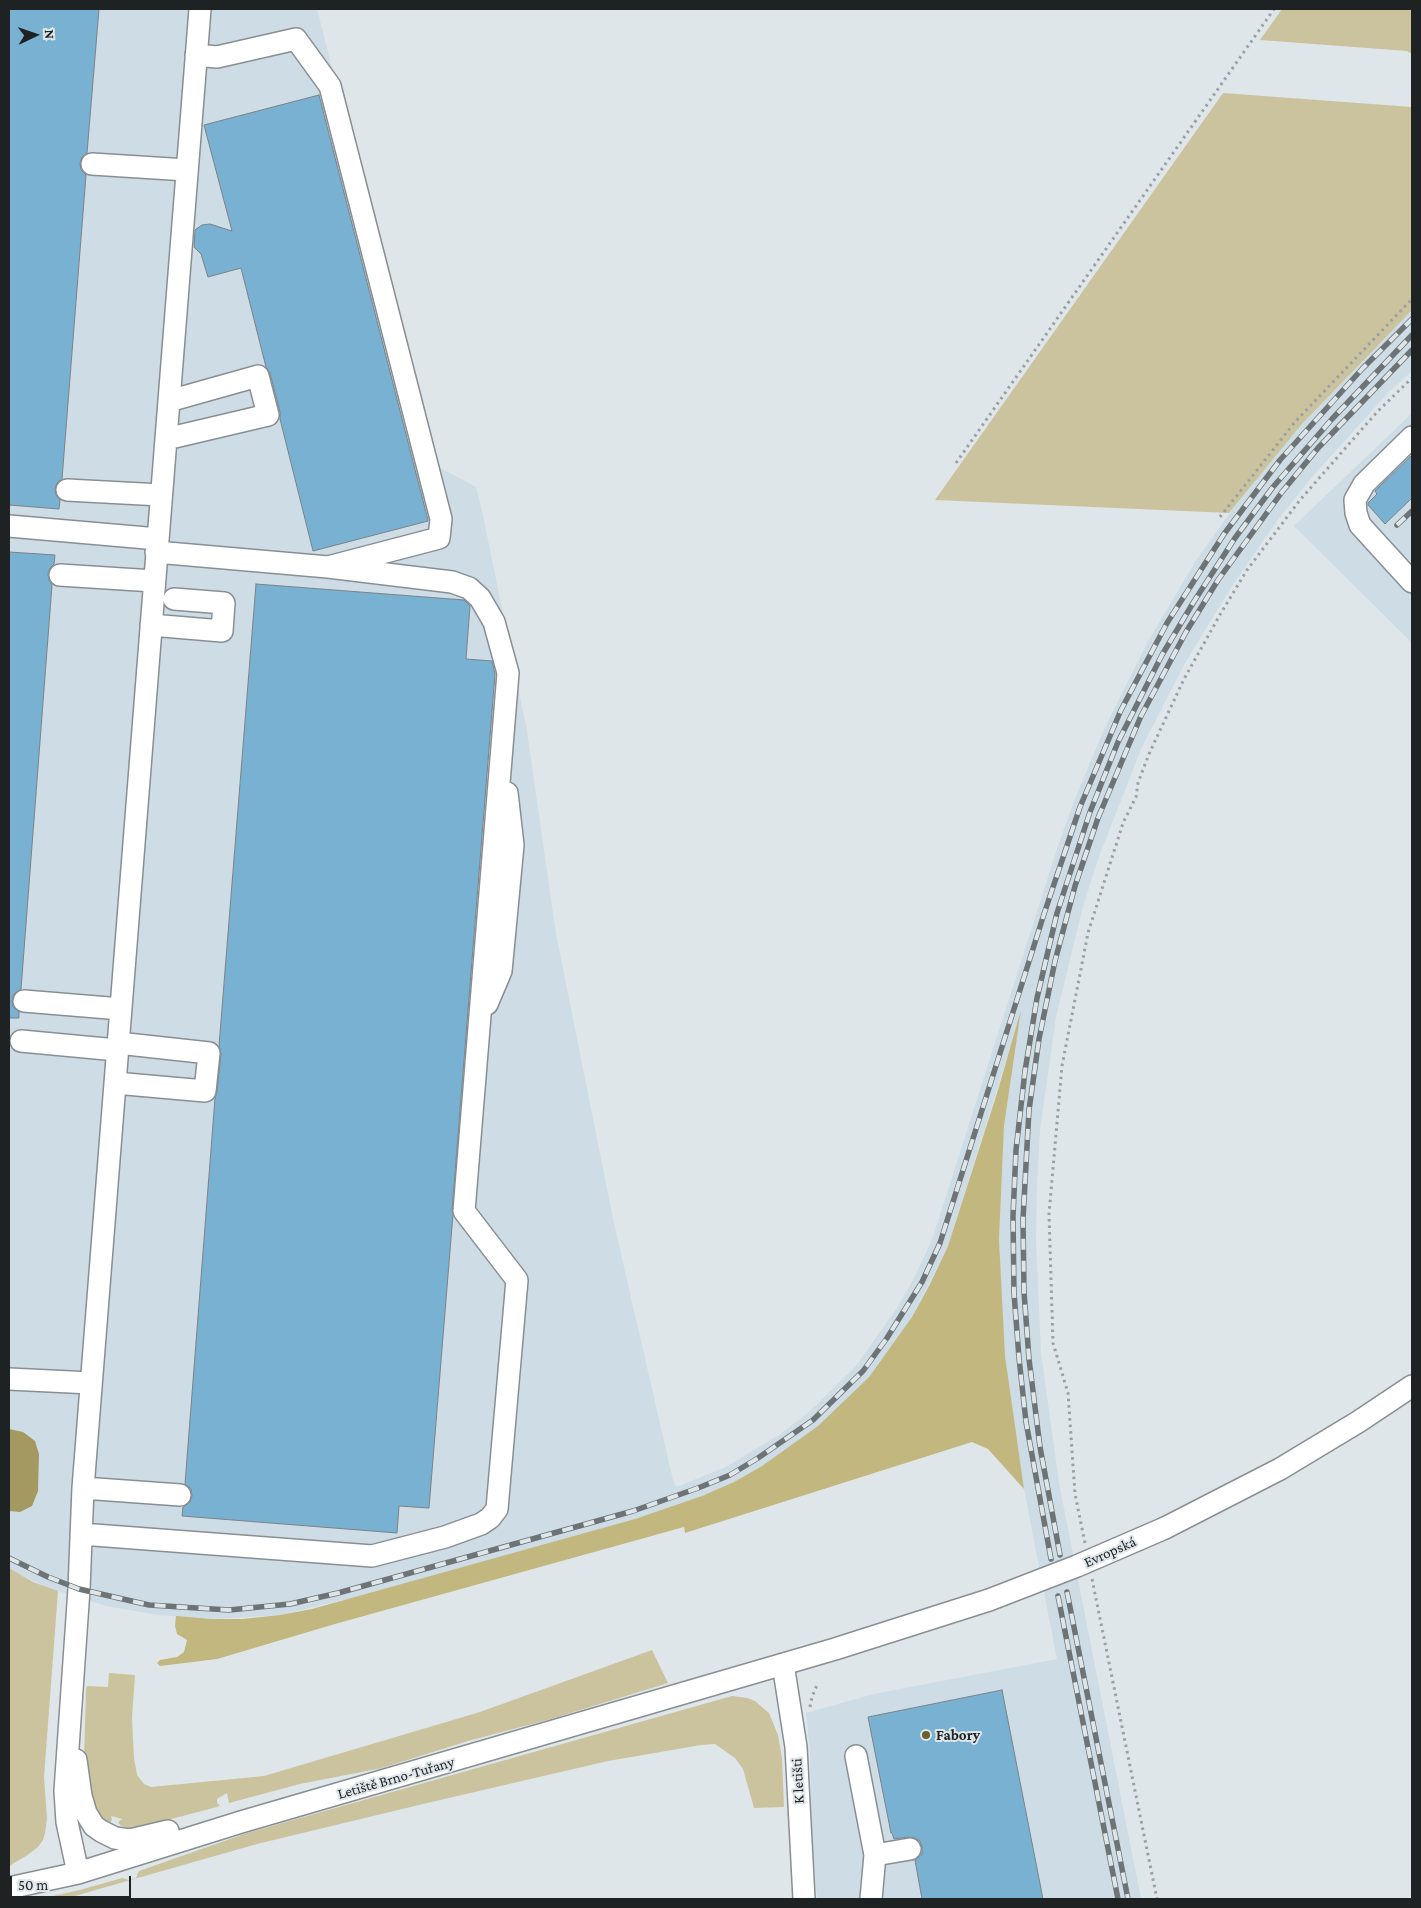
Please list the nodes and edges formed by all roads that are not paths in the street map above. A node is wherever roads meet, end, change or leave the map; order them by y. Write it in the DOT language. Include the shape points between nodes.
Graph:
graph roads {
  1 [pos="200,9"];
  2 [pos="196,55"];
  3 [pos="92,164"];
  4 [pos="187,170"];
  5 [pos="169,400"];
  6 [pos="1412,437"];
  7 [pos="166,439"];
  8 [pos="67,490"];
  9 [pos="161,495"];
  10 [pos="9,526"];
  11 [pos="157,546"];
  12 [pos="328,567"];
  13 [pos="60,574"];
  14 [pos="154,582"];
  15 [pos="1412,582"];
  16 [pos="174,599"];
  17 [pos="151,626"];
  18 [pos="24,1001"];
  19 [pos="121,1009"];
  20 [pos="21,1042"];
  21 [pos="118,1046"];
  22 [pos="115,1083"];
  23 [pos="9,1379"];
  24 [pos="91,1383"];
  25 [pos="1412,1386"];
  26 [pos="83,1488"];
  27 [pos="180,1495"];
  28 [pos="81,1534"];
  29 [pos="783,1664"];
  30 [pos="71,1700"];
  31 [pos="856,1756"];
  32 [pos="368,1786"];
  33 [pos="910,1849"];
  34 [pos="875,1855"];
  35 [pos="78,1873"];
  36 [pos="9,1888"];
  37 [pos="804,1899"];
  38 [pos="871,1899"];
  1 -- 2 [label="street"];
  2 -- 4 [label="street"];
  2 -- 12 [label="street" via="217,57 296,39 330,86 441,519 439,538"];
  3 -- 4 [label="street"];
  4 -- 5 [label="street"];
  5 -- 7 [label="street"];
  5 -- 7 [label="street" via="258,376 268,415"];
  6 -- 15 [label="street" via="1364,484 1355,500 1360,525"];
  7 -- 9 [label="street"];
  8 -- 9 [label="street"];
  9 -- 11 [label="street"];
  10 -- 11 [label="street"];
  11 -- 12 [label="street"];
  11 -- 14 [label="street"];
  12 -- 28 [label="street" via="452,582 468,588 480,598 494,622 508,673 464,1211 517,1280 497,1506 490,1518 481,1524 372,1556"];
  13 -- 14 [label="street"];
  14 -- 17 [label="street"];
  16 -- 17 [label="street" via="224,603 222,631"];
  17 -- 19 [label="street"];
  18 -- 19 [label="street"];
  19 -- 21 [label="street"];
  20 -- 21 [label="street"];
  21 -- 22 [label="street"];
  21 -- 22 [label="street" via="208,1053 205,1091"];
  22 -- 24 [label="street"];
  23 -- 24 [label="street"];
  24 -- 26 [label="street"];
  25 -- 29 [label="street, Evropská, bridge" via="1294,1461 1165,1528 989,1600"];
  26 -- 27 [label="street"];
  26 -- 28 [label="street"];
  28 -- 30 [label="street"];
  29 -- 32 [label="street, Letiště Brno-Tuřany"];
  29 -- 37 [label="street, K letišti" via="796,1747"];
  30 -- 32 [label="street" via="84,1806 94,1826 108,1836 137,1839 304,1794"];
  30 -- 35 [label="street" via="65,1791 67,1822"];
  31 -- 34 [label="street"];
  32 -- 35 [label="street, Letiště Brno-Tuřany"];
  33 -- 34 [label="street"];
  34 -- 38 [label="street"];
  35 -- 36 [label="street, Letiště Brno-Tuřany"];
}
